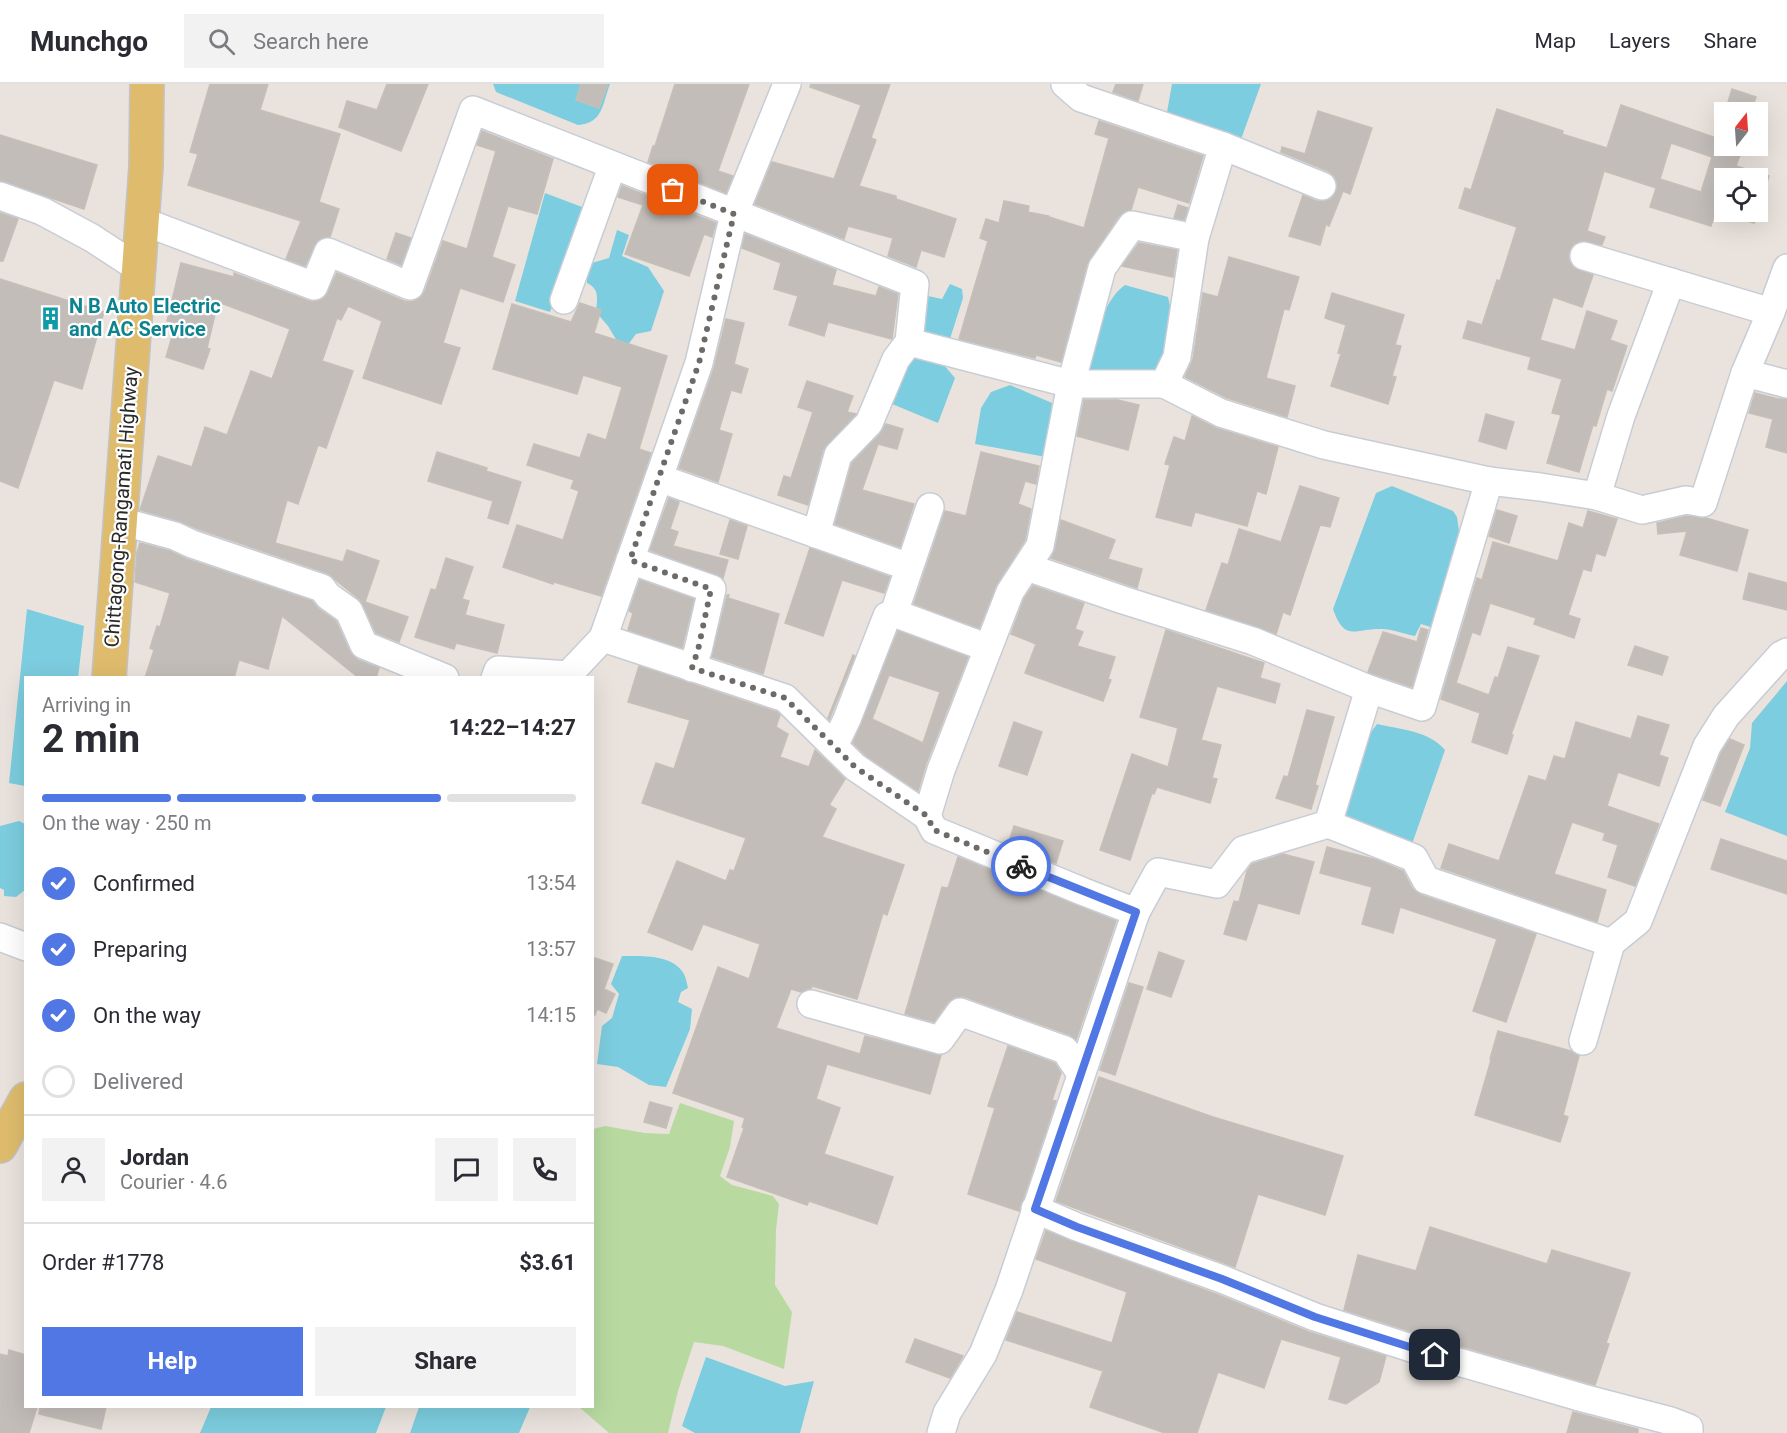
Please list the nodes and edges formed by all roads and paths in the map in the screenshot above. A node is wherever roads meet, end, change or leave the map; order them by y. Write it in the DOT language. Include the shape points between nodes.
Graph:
graph roads {
  1 [pos="147,84"];
  2 [pos="787,84"];
  3 [pos="1065,84"];
  4 [pos="1223,146"];
  5 [pos="612,167"];
  6 [pos="1322,186"];
  7 [pos="0,196"];
  8 [pos="734,214"];
  9 [pos="142,221"];
  10 [pos="1195,238"];
  11 [pos="1584,256"];
  12 [pos="138,268"];
  13 [pos="1787,268"];
  14 [pos="1671,282"];
  15 [pos="564,300"];
  16 [pos="1771,312"];
  17 [pos="909,342"];
  18 [pos="1745,373"];
  19 [pos="1071,384"];
  20 [pos="1164,384"];
  21 [pos="1787,384"];
  22 [pos="659,478"];
  23 [pos="1489,481"];
  24 [pos="1597,496"];
  25 [pos="930,507"];
  26 [pos="120,521"];
  27 [pos="816,534"];
  28 [pos="630,560"];
  29 [pos="909,567"];
  30 [pos="1027,567"];
  31 [pos="894,613"];
  32 [pos="603,638"];
  33 [pos="988,648"];
  34 [pos="1787,652"];
  35 [pos="692,668"];
  36 [pos="110,676"];
  37 [pos="440,676"];
  38 [pos="496,676"];
  39 [pos="1369,689"];
  40 [pos="834,746"];
  41 [pos="927,816"];
  42 [pos="1328,824"];
  43 [pos="1136,912"];
  44 [pos="0,937"];
  45 [pos="1611,943"];
  46 [pos="24,946"];
  47 [pos="811,1004"];
  48 [pos="1583,1041"];
  49 [pos="1082,1074"];
  50 [pos="24,1103"];
  51 [pos="0,1146"];
  52 [pos="1035,1209"];
  53 [pos="941,1433"];
  54 [pos="1689,1433"];
  1 -- 9 [label="main road, Chittagong-Rangamati Highway"];
  2 -- 8 [label="street"];
  3 -- 4 [label="street" via="1081,98"];
  4 -- 6 [label="street"];
  4 -- 10 [label="street"];
  5 -- 8 [label="street"];
  5 -- 9 [label="street" via="473,110 410,286 328,252 314,286"];
  5 -- 15 [label="street"];
  7 -- 12 [label="street" via="42,211"];
  8 -- 17 [label="street" via="915,284"];
  8 -- 22 [label="street" via="699,363"];
  9 -- 12 [label="main road, Chittagong-Rangamati Highway"];
  10 -- 19 [label="street" via="1132,225 1102,268"];
  10 -- 20 [label="street" via="1177,357"];
  11 -- 14 [label="street"];
  12 -- 26 [label="main road, Chittagong-Rangamati Highway"];
  13 -- 16 [label="street"];
  14 -- 16 [label="street"];
  14 -- 24 [label="street" via="1621,416"];
  16 -- 18 [label="street"];
  17 -- 19 [label="street"];
  17 -- 27 [label="street" via="896,359 869,423 838,455"];
  18 -- 21 [label="street"];
  18 -- 24 [label="street" via="1703,503 1686,500 1642,510"];
  19 -- 20 [label="street"];
  19 -- 30 [label="street" via="1040,546"];
  20 -- 23 [label="street" via="1221,413 1324,445"];
  22 -- 27 [label="street"];
  22 -- 28 [label="street"];
  23 -- 24 [label="street"];
  23 -- 39 [label="street" via="1422,707"];
  25 -- 29 [label="street"];
  26 -- 36 [label="main road, Chittagong-Rangamati Highway"];
  26 -- 37 [label="street" via="175,536 322,588 328,597 349,610 364,645"];
  27 -- 29 [label="street"];
  28 -- 32 [label="street"];
  28 -- 35 [label="street" via="711,589"];
  29 -- 31 [label="street"];
  30 -- 33 [label="street" via="1010,592"];
  30 -- 39 [label="street" via="1253,641"];
  31 -- 33 [label="street"];
  31 -- 40 [label="street" via="887,616"];
  32 -- 35 [label="street"];
  32 -- 38 [label="street" via="568,675 498,670"];
  33 -- 41 [label="street"];
  34 -- 45 [label="street" via="1726,716 1707,746 1638,921"];
  35 -- 40 [label="street" via="785,698"];
  39 -- 42 [label="street"];
  40 -- 41 [label="street" via="855,767"];
  41 -- 43 [label="street" via="934,830"];
  42 -- 43 [label="street" via="1244,850 1217,884 1158,872"];
  42 -- 45 [label="street" via="1414,858 1426,880"];
  43 -- 49 [label="street"];
  44 -- 46 [label="street"];
  45 -- 48 [label="street"];
  47 -- 49 [label="street" via="940,1040 960,1012 1065,1050"];
  49 -- 52 [label="street"];
  50 -- 51 [label="main road"];
  52 -- 53 [label="street" via="983,1354 947,1413"];
  52 -- 54 [label="street" via="1315,1317 1671,1421 1689,1428"];
}
